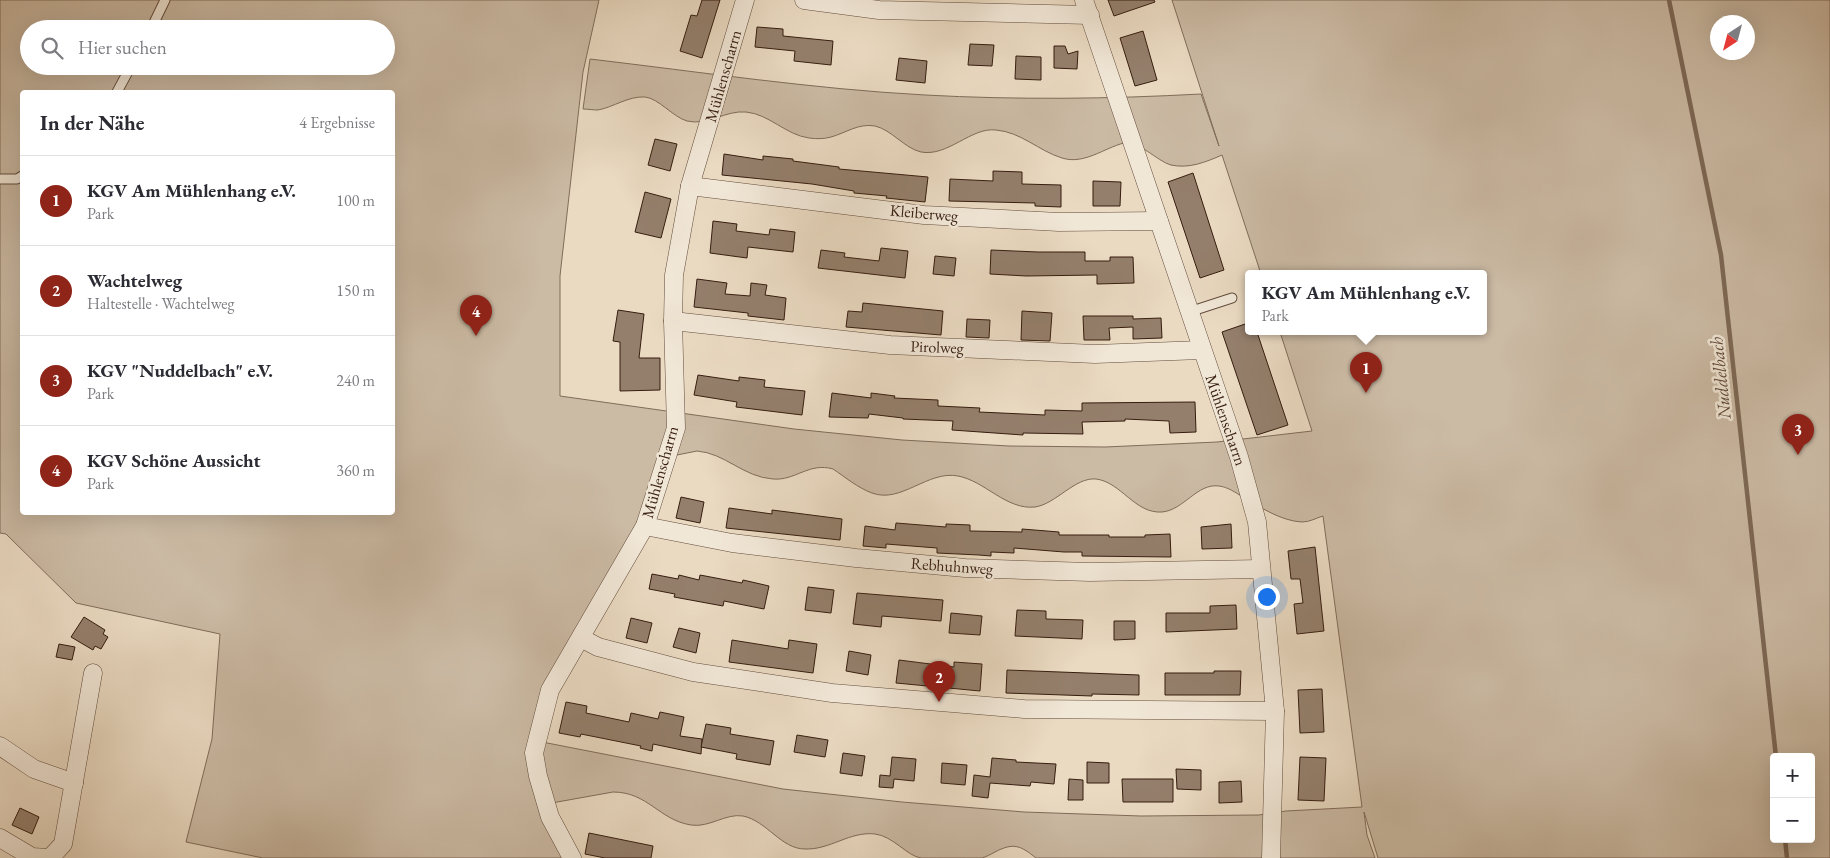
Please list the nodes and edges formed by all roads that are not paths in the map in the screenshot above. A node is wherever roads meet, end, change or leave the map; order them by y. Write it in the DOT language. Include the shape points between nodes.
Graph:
graph roads {
  1 [pos="165,0"];
  2 [pos="745,0"];
  3 [pos="804,0"];
  4 [pos="1087,8"];
  5 [pos="155,20"];
  6 [pos="126,75"];
  7 [pos="117,90"];
  8 [pos="20,177"];
  9 [pos="0,179"];
  10 [pos="690,186"];
  11 [pos="1159,221"];
  12 [pos="1232,298"];
  13 [pos="1189,312"];
  14 [pos="673,320"];
  15 [pos="1201,350"];
  16 [pos="645,526"];
  17 [pos="1261,569"];
  18 [pos="581,638"];
  19 [pos="93,673"];
  20 [pos="1275,711"];
  21 [pos="0,746"];
  22 [pos="74,783"];
  23 [pos="0,838"];
  24 [pos="50,858"];
  25 [pos="572,858"];
  26 [pos="1272,858"];
  1 -- 5 [label="lane"];
  2 -- 10 [label="street, Mühlenscharrn"];
  3 -- 4 [label="street" via="879,10"];
  4 -- 11 [label="street, Mühlenscharrn"];
  6 -- 7 [label="lane"];
  8 -- 9 [label="lane"];
  10 -- 11 [label="street, Kleiberweg" via="924,215 1059,222"];
  10 -- 14 [label="street, Mühlenscharrn" via="674,275"];
  11 -- 13 [label="street, Mühlenscharrn"];
  12 -- 13 [label="lane"];
  13 -- 15 [label="street, Mühlenscharrn"];
  14 -- 15 [label="street, Pirolweg" via="890,345 1095,354"];
  14 -- 16 [label="street, Mühlenscharrn" via="676,428"];
  15 -- 17 [label="street, Mühlenscharrn" via="1239,457 1257,522"];
  16 -- 17 [label="street, Rebhuhnweg" via="732,543 964,568 1090,572"];
  16 -- 18 [label="street, Mühlenscharrn"];
  17 -- 20 [label="street, Mühlenscharrn"];
  18 -- 20 [label="street" via="598,647 693,672 832,693 1024,709"];
  18 -- 25 [label="street, Mühlenscharrn" via="550,690 534,753 550,817"];
  19 -- 22 [label="street"];
  20 -- 26 [label="street, Mühlenscharrn"];
  21 -- 22 [label="street" via="34,769"];
  22 -- 24 [label="street" via="63,844"];
  23 -- 24 [label="street" via="32,857"];
}
